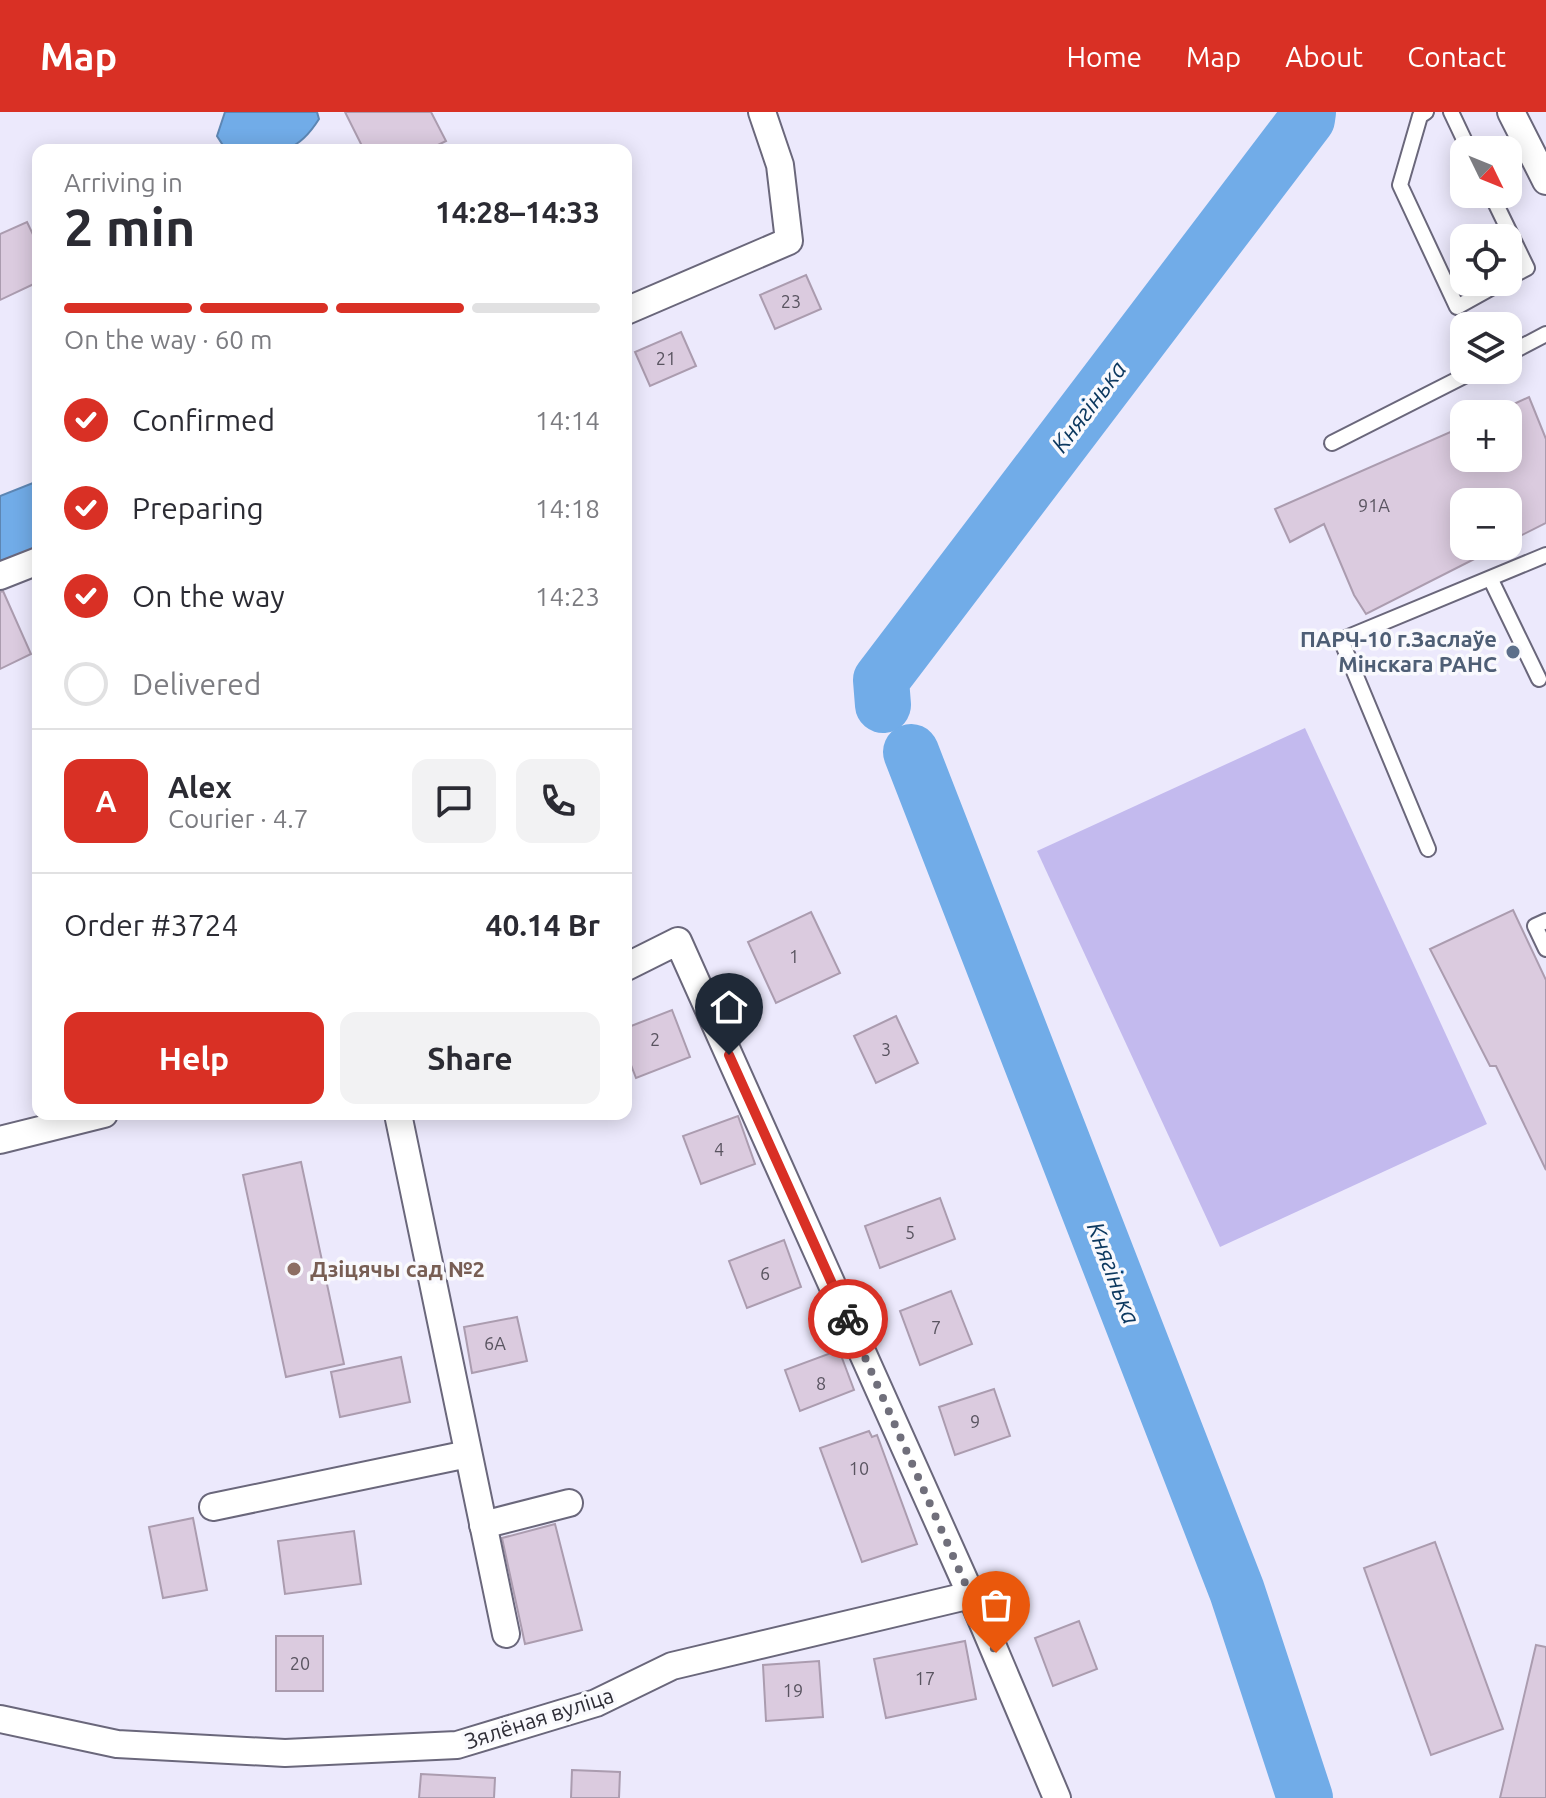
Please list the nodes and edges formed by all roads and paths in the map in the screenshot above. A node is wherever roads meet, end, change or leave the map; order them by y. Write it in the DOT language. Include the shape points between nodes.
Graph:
graph roads {
  1 [pos="762,112"];
  2 [pos="1426,112"];
  3 [pos="1451,112"];
  4 [pos="1511,112"];
  5 [pos="1462,136"];
  6 [pos="1546,181"];
  7 [pos="1450,292"];
  8 [pos="1452,296"];
  9 [pos="1477,296"];
  10 [pos="632,308"];
  11 [pos="1546,334"];
  12 [pos="1522,347"];
  13 [pos="1450,383"];
  14 [pos="1332,443"];
  15 [pos="1546,555"];
  16 [pos="32,563"];
  17 [pos="0,576"];
  18 [pos="1491,580"];
  19 [pos="1539,679"];
  20 [pos="1428,849"];
  21 [pos="1546,921"];
  22 [pos="1546,949"];
  23 [pos="632,964"];
  24 [pos="80,1120"];
  25 [pos="399,1120"];
  26 [pos="0,1140"];
  27 [pos="468,1454"];
  28 [pos="569,1503"];
  29 [pos="213,1507"];
  30 [pos="483,1525"];
  31 [pos="971,1595"];
  32 [pos="506,1634"];
  33 [pos="0,1719"];
  34 [pos="1057,1798"];
  1 -- 10 [label="street" via="780,165 789,241"];
  2 -- 7 [label="lane" via="1420,116 1400,185"];
  3 -- 5 [label="lane"];
  4 -- 6 [label="street"];
  8 -- 9 [label="lane" via="1457,307"];
  11 -- 12 [label="lane"];
  13 -- 14 [label="lane"];
  15 -- 18 [label="lane"];
  16 -- 17 [label="street"];
  18 -- 19 [label="lane"];
  18 -- 20 [label="lane" via="1341,640"];
  21 -- 22 [label="lane" via="1535,926"];
  23 -- 31 [label="street" via="678,941"];
  24 -- 26 [label="street"];
  25 -- 27 [label="street"];
  27 -- 29 [label="street"];
  27 -- 30 [label="street"];
  28 -- 30 [label="street"];
  30 -- 32 [label="street"];
  31 -- 33 [label="street, Зялёная вуліца" via="672,1666 596,1703 457,1745 285,1753 132,1745"];
  31 -- 34 [label="street"];
}
